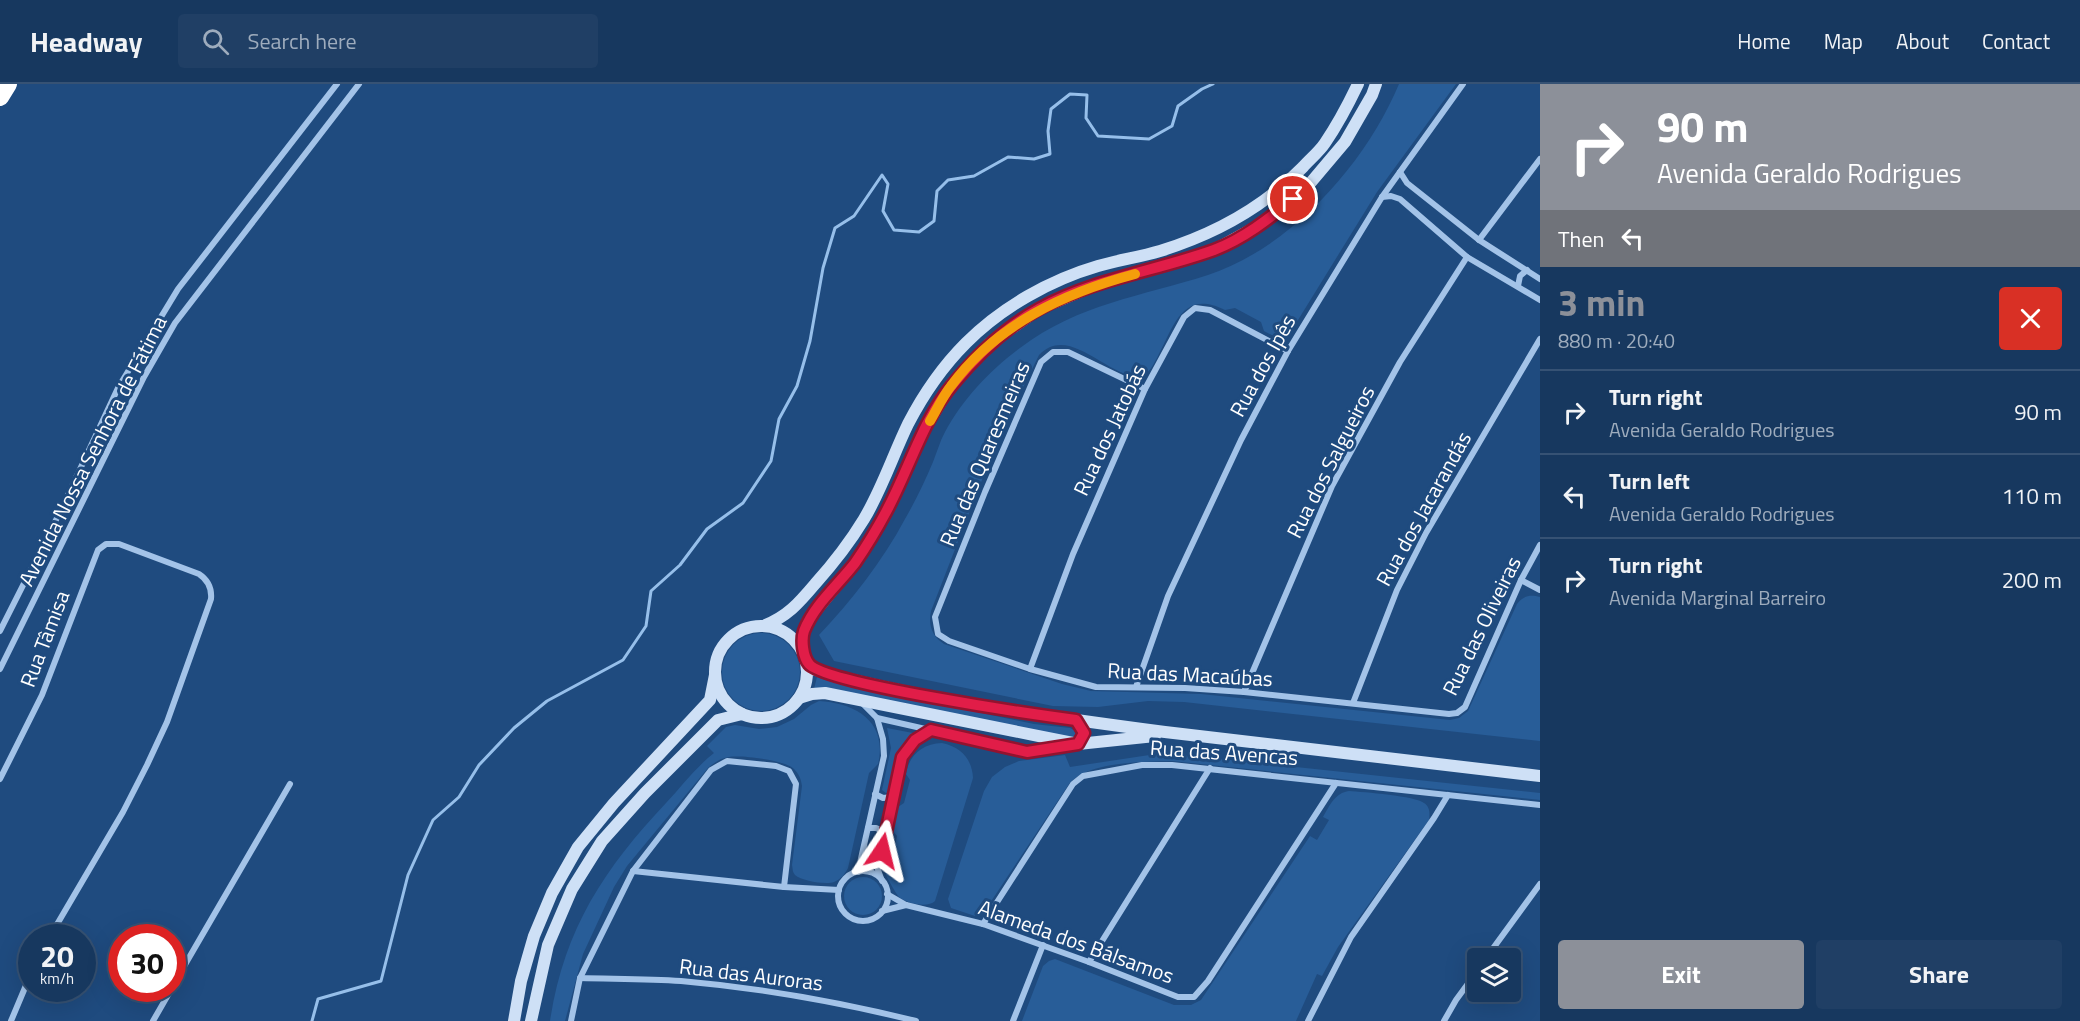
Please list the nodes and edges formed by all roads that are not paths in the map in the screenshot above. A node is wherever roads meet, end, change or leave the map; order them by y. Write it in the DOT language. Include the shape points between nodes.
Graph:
graph roads {
  1 [pos="8,84"];
  2 [pos="337,84"];
  3 [pos="359,84"];
  4 [pos="1358,84"];
  5 [pos="1376,84"];
  6 [pos="1463,84"];
  7 [pos="0,97"];
  8 [pos="1540,159"];
  9 [pos="1400,171"];
  10 [pos="1382,197"];
  11 [pos="1479,240"];
  12 [pos="1467,257"];
  13 [pos="1527,270"];
  14 [pos="1540,279"];
  15 [pos="1518,286"];
  16 [pos="1540,300"];
  17 [pos="1540,339"];
  18 [pos="1288,351"];
  19 [pos="1145,389"];
  20 [pos="1540,545"];
  21 [pos="1521,580"];
  22 [pos="1540,590"];
  23 [pos="763,626"];
  24 [pos="0,631"];
  25 [pos="938,634"];
  26 [pos="805,658"];
  27 [pos="0,669"];
  28 [pos="1030,669"];
  29 [pos="715,675"];
  30 [pos="1136,687"];
  31 [pos="1244,692"];
  32 [pos="799,698"];
  33 [pos="859,700"];
  34 [pos="1353,703"];
  35 [pos="742,714"];
  36 [pos="1449,714"];
  37 [pos="877,718"];
  38 [pos="1076,720"];
  39 [pos="931,730"];
  40 [pos="1220,738"];
  41 [pos="1078,744"];
  42 [pos="1210,768"];
  43 [pos="1540,776"];
  44 [pos="0,779"];
  45 [pos="1336,783"];
  46 [pos="290,784"];
  47 [pos="875,794"];
  48 [pos="1448,795"];
  49 [pos="892,797"];
  50 [pos="1540,805"];
  51 [pos="868,828"];
  52 [pos="885,832"];
  53 [pos="633,871"];
  54 [pos="858,872"];
  55 [pos="882,881"];
  56 [pos="1540,884"];
  57 [pos="784,887"];
  58 [pos="839,890"];
  59 [pos="887,894"];
  60 [pos="906,905"];
  61 [pos="882,911"];
  62 [pos="57,924"];
  63 [pos="983,924"];
  64 [pos="1043,945"];
  65 [pos="1493,948"];
  66 [pos="1089,962"];
  67 [pos="186,964"];
  68 [pos="580,978"];
  69 [pos="1467,985"];
  70 [pos="19,1002"];
  71 [pos="164,1002"];
  72 [pos="11,1021"];
  73 [pos="153,1021"];
  74 [pos="514,1021"];
  75 [pos="531,1021"];
  76 [pos="571,1021"];
  77 [pos="916,1021"];
  78 [pos="1013,1021"];
  79 [pos="1308,1021"];
  80 [pos="1444,1021"];
  1 -- 7 [label="highway"];
  2 -- 24 [label="street, Avenida Nossa Senhora de Fátima" via="178,289 118,388"];
  3 -- 27 [label="street, Avenida Nossa Senhora de Fátima" via="176,323 144,377"];
  4 -- 23 [label="street" via="1323,146 1253,210 1213,232 1160,251 1097,266 1051,284 1001,312 965,344 929,389 864,518 832,565 798,604 779,620"];
  5 -- 26 [label="street" via="1345,142 1307,187 1265,222 1216,249 1098,284 1039,309 989,344 951,385 926,427 887,512 856,562 810,618 803,634"];
  6 -- 9 [label="street, Rua dos Ipês"];
  8 -- 11 [label="street"];
  9 -- 10 [label="street, Rua dos Ipês"];
  9 -- 11 [label="street" via="1407,183"];
  10 -- 12 [label="street" via="1400,198"];
  10 -- 18 [label="street, Rua dos Ipês"];
  11 -- 13 [label="street"];
  12 -- 15 [label="street"];
  12 -- 31 [label="street, Rua dos Salgueiros" via="1400,362 1332,486"];
  13 -- 14 [label="street"];
  13 -- 15 [label="street" via="1520,276"];
  15 -- 16 [label="street"];
  17 -- 34 [label="street, Rua dos Jacarandás" via="1426,533 1397,590"];
  18 -- 19 [label="street, Rua dos Jatobás" via="1210,309 1195,308 1184,317"];
  18 -- 30 [label="street, Rua dos Ipês" via="1240,440 1168,596"];
  19 -- 25 [label="street, Rua das Quaresmeiras" via="1068,352 1053,352 1041,362 935,617"];
  19 -- 28 [label="street, Rua dos Jatobás" via="1073,554"];
  20 -- 21 [label="street, Rua das Oliveiras"];
  21 -- 22 [label="street"];
  21 -- 36 [label="street, Rua das Oliveiras" via="1465,707"];
  23 -- 26 [label="street" via="788,634"];
  23 -- 29 [label="street" via="748,628 728,640 717,660"];
  25 -- 28 [label="street, Rua das Macaúbas"];
  26 -- 32 [label="street" via="806,681"];
  26 -- 38 [label="street" via="813,669 849,680"];
  28 -- 30 [label="street, Rua das Macaúbas" via="1096,687"];
  29 -- 35 [label="street" via="723,698"];
  29 -- 74 [label="street" via="710,700 578,847 534,936"];
  30 -- 31 [label="street, Rua das Macaúbas"];
  31 -- 34 [label="street, Rua das Macaúbas"];
  32 -- 33 [label="street" via="825,693"];
  32 -- 35 [label="street" via="788,710 773,717"];
  33 -- 37 [label="street"];
  33 -- 41 [label="street"];
  34 -- 36 [label="street, Rua das Macaúbas"];
  35 -- 75 [label="street" via="718,720 602,841 572,888 548,945"];
  37 -- 39 [label="street"];
  37 -- 47 [label="street" via="884,739 884,756"];
  38 -- 40 [label="street"];
  38 -- 41 [label="street" via="1084,733"];
  39 -- 41 [label="street" via="1027,752"];
  39 -- 49 [label="street" via="915,740 902,757"];
  40 -- 41 [label="street" via="1152,736"];
  40 -- 43 [label="street, Rua das Avencas"];
  42 -- 45 [label="street, Rua das Avencas"];
  42 -- 63 [label="street, Rua das Avencas" via="1142,765 1083,776 1073,784"];
  42 -- 66 [label="street"];
  44 -- 62 [label="street, Rua Tâmisa" via="42,695 95,555 106,544 119,544 199,574 209,584 211,599 167,722 123,812"];
  45 -- 48 [label="street, Rua das Avencas"];
  45 -- 66 [label="street, Alameda dos Bálsamos" via="1194,997 1178,997"];
  46 -- 67 [label="street"];
  47 -- 49 [label="street"];
  47 -- 51 [label="street"];
  48 -- 50 [label="street, Rua das Avencas"];
  48 -- 79 [label="street" via="1351,937"];
  49 -- 52 [label="street"];
  51 -- 52 [label="street"];
  51 -- 54 [label="street"];
  52 -- 55 [label="street" via="878,870"];
  53 -- 57 [label="street"];
  53 -- 57 [label="street" via="711,770 727,761 776,766 789,771 796,784"];
  53 -- 68 [label="street"];
  54 -- 55 [label="street" via="871,873"];
  54 -- 58 [label="street" via="846,878"];
  55 -- 59 [label="street"];
  56 -- 65 [label="street"];
  57 -- 58 [label="street"];
  58 -- 61 [label="street, Alameda dos Bálsamos" via="840,906 850,918 864,921"];
  59 -- 60 [label="street, Alameda dos Bálsamos"];
  59 -- 61 [label="street"];
  60 -- 61 [label="street, Alameda dos Bálsamos"];
  60 -- 63 [label="street, Alameda dos Bálsamos"];
  63 -- 64 [label="street, Alameda dos Bálsamos"];
  64 -- 66 [label="street, Alameda dos Bálsamos"];
  64 -- 78 [label="street"];
  68 -- 76 [label="street"];
  68 -- 77 [label="street, Rua das Auroras" via="681,981 841,1003"];
  69 -- 80 [label="street"];
  70 -- 72 [label="street"];
  71 -- 73 [label="street"];
}
